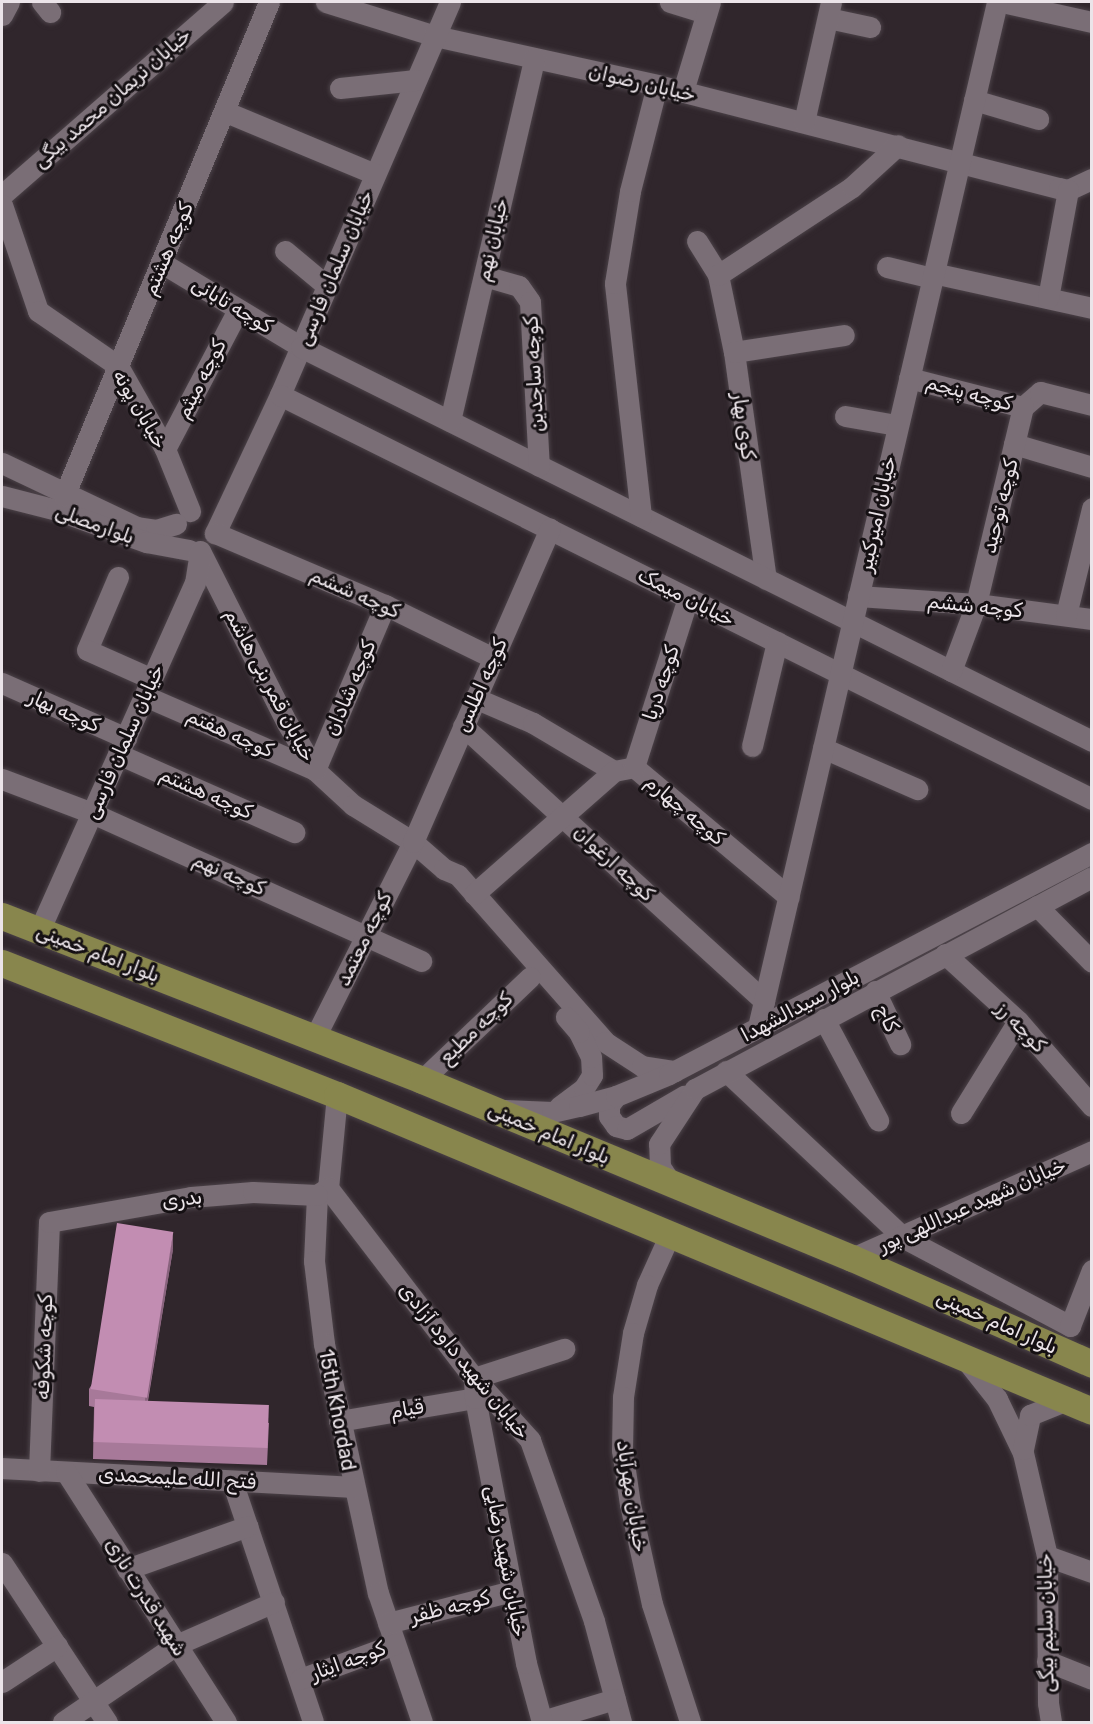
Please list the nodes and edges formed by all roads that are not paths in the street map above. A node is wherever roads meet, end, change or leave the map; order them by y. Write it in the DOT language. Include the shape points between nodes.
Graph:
graph roads {
  1 [pos="9,2"];
  2 [pos="223,2"];
  3 [pos="269,2"];
  4 [pos="326,2"];
  5 [pos="450,2"];
  6 [pos="670,2"];
  7 [pos="997,2"];
  8 [pos="1002,2"];
  9 [pos="708,7"];
  10 [pos="830,10"];
  11 [pos="2,15"];
  12 [pos="1092,22"];
  13 [pos="870,27"];
  14 [pos="435,36"];
  15 [pos="534,58"];
  16 [pos="416,80"];
  17 [pos="657,85"];
  18 [pos="340,88"];
  19 [pos="683,92"];
  20 [pos="974,100"];
  21 [pos="226,112"];
  22 [pos="1038,119"];
  23 [pos="804,122"];
  24 [pos="898,145"];
  25 [pos="960,160"];
  26 [pos="375,174"];
  27 [pos="1092,179"];
  28 [pos="1068,190"];
  29 [pos="2,195"];
  30 [pos="2,205"];
  31 [pos="697,241"];
  32 [pos="285,251"];
  33 [pos="162,263"];
  34 [pos="887,267"];
  35 [pos="718,275"];
  36 [pos="933,275"];
  37 [pos="484,276"];
  38 [pos="327,286"];
  39 [pos="1048,298"];
  40 [pos="1092,308"];
  41 [pos="238,309"];
  42 [pos="844,335"];
  43 [pos="301,347"];
  44 [pos="734,352"];
  45 [pos="118,366"];
  46 [pos="909,378"];
  47 [pos="280,395"];
  48 [pos="1025,405"];
  49 [pos="1092,405"];
  50 [pos="845,416"];
  51 [pos="450,421"];
  52 [pos="896,425"];
  53 [pos="1014,444"];
  54 [pos="165,449"];
  55 [pos="3,465"];
  56 [pos="539,466"];
  57 [pos="1092,467"];
  58 [pos="2,496"];
  59 [pos="64,496"];
  60 [pos="1092,508"];
  61 [pos="641,516"];
  62 [pos="183,517"];
  63 [pos="550,529"];
  64 [pos="215,533"];
  65 [pos="194,550"];
  66 [pos="118,577"];
  67 [pos="766,579"];
  68 [pos="858,596"];
  69 [pos="688,598"];
  70 [pos="976,604"];
  71 [pos="385,605"];
  72 [pos="1066,615"];
  73 [pos="1092,619"];
  74 [pos="852,622"];
  75 [pos="777,642"];
  76 [pos="493,658"];
  77 [pos="951,671"];
  78 [pos="840,674"];
  79 [pos="2,683"];
  80 [pos="148,688"];
  81 [pos="475,698"];
  82 [pos="463,726"];
  83 [pos="1092,741"];
  84 [pos="122,746"];
  85 [pos="752,746"];
  86 [pos="823,748"];
  87 [pos="624,769"];
  88 [pos="315,770"];
  89 [pos="2,779"];
  90 [pos="917,789"];
  91 [pos="1092,799"];
  92 [pos="92,813"];
  93 [pos="564,817"];
  94 [pos="294,832"];
  95 [pos="412,842"];
  96 [pos="1092,853"];
  97 [pos="444,870"];
  98 [pos="1092,877"];
  99 [pos="474,894"];
  100 [pos="789,897"];
  101 [pos="1037,906"];
  102 [pos="2,916"];
  103 [pos="39,931"];
  104 [pos="366,934"];
  105 [pos="945,954"];
  106 [pos="421,961"];
  107 [pos="1092,962"];
  108 [pos="2,963"];
  109 [pos="135,968"];
  110 [pos="530,977"];
  111 [pos="875,992"];
  112 [pos="764,1001"];
  113 [pos="124,1011"];
  114 [pos="824,1019"];
  115 [pos="1018,1021"];
  116 [pos="758,1027"];
  117 [pos="315,1037"];
  118 [pos="900,1044"];
  119 [pos="675,1071"];
  120 [pos="726,1071"];
  121 [pos="422,1080"];
  122 [pos="695,1089"];
  123 [pos="337,1095"];
  124 [pos="616,1096"];
  125 [pos="1092,1106"];
  126 [pos="494,1109"];
  127 [pos="552,1112"];
  128 [pos="962,1113"];
  129 [pos="878,1120"];
  130 [pos="1092,1151"];
  131 [pos="673,1186"];
  132 [pos="322,1192"];
  133 [pos="49,1222"];
  134 [pos="670,1234"];
  135 [pos="904,1238"];
  136 [pos="852,1258"];
  137 [pos="1092,1270"];
  138 [pos="1041,1340"];
  139 [pos="564,1349"];
  140 [pos="966,1360"];
  141 [pos="1092,1364"];
  142 [pos="1092,1374"];
  143 [pos="1024,1382"];
  144 [pos="475,1388"];
  145 [pos="1082,1407"];
  146 [pos="339,1421"];
  147 [pos="1023,1453"];
  148 [pos="2,1468"];
  149 [pos="39,1471"];
  150 [pos="66,1472"];
  151 [pos="232,1480"];
  152 [pos="353,1487"];
  153 [pos="248,1526"];
  154 [pos="1047,1556"];
  155 [pos="2,1563"];
  156 [pos="127,1569"];
  157 [pos="1092,1572"];
  158 [pos="9,1590"];
  159 [pos="512,1591"];
  160 [pos="274,1602"];
  161 [pos="388,1623"];
  162 [pos="395,1644"];
  163 [pos="176,1645"];
  164 [pos="57,1646"];
  165 [pos="1047,1661"];
  166 [pos="300,1679"];
  167 [pos="1092,1679"];
  168 [pos="2,1682"];
  169 [pos="92,1699"];
  170 [pos="615,1699"];
  171 [pos="63,1722"];
  172 [pos="107,1722"];
  173 [pos="226,1722"];
  174 [pos="313,1722"];
  175 [pos="422,1722"];
  176 [pos="542,1722"];
  177 [pos="621,1722"];
  178 [pos="690,1722"];
  179 [pos="1051,1722"];
  1 -- 11 [label="street"];
  2 -- 29 [label="street, خیابان نریمان محمد بیگی"];
  3 -- 21 [label="street, کوچه هشتم"];
  4 -- 14 [label="street, خیابان رضوان"];
  5 -- 14 [label="street, خیابان سلمان فارسی"];
  6 -- 9 [label="street"];
  7 -- 20 [label="street, خیابان امیرکبیر"];
  8 -- 12 [label="street"];
  9 -- 19 [label="street"];
  10 -- 13 [label="street"];
  10 -- 23 [label="street"];
  14 -- 15 [label="street, خیابان رضوان"];
  14 -- 16 [label="street, خیابان سلمان فارسی"];
  15 -- 17 [label="street, خیابان رضوان"];
  15 -- 37 [label="street, خیابان نهم"];
  16 -- 18 [label="street"];
  16 -- 26 [label="street, خیابان سلمان فارسی"];
  17 -- 19 [label="street, خیابان رضوان"];
  17 -- 61 [label="street" via="630,191 615,283"];
  19 -- 23 [label="street, خیابان رضوان"];
  20 -- 22 [label="street"];
  20 -- 25 [label="street, خیابان امیرکبیر"];
  21 -- 26 [label="street"];
  21 -- 33 [label="street, کوچه هشتم"];
  23 -- 24 [label="street, خیابان رضوان"];
  24 -- 25 [label="street, خیابان رضوان"];
  24 -- 35 [label="street" via="852,187"];
  25 -- 28 [label="street, خیابان رضوان"];
  25 -- 36 [label="street, خیابان امیرکبیر"];
  26 -- 38 [label="street, خیابان سلمان فارسی"];
  27 -- 28 [label="street"];
  28 -- 39 [label="street"];
  30 -- 45 [label="street, خیابان پونه" via="38,310"];
  31 -- 35 [label="street, کوی بهار"];
  32 -- 38 [label="street"];
  33 -- 41 [label="street, کوچه تابانی"];
  33 -- 45 [label="street, کوچه هشتم"];
  34 -- 36 [label="street"];
  35 -- 44 [label="street, کوی بهار"];
  36 -- 39 [label="street"];
  36 -- 46 [label="street, خیابان امیرکبیر"];
  37 -- 51 [label="street, خیابان نهم"];
  37 -- 56 [label="street, کوچه ساجدین" via="519,286 530,302"];
  38 -- 43 [label="street, خیابان سلمان فارسی"];
  39 -- 40 [label="street"];
  41 -- 43 [label="street, کوچه تابانی"];
  41 -- 54 [label="street, کوچه میثم"];
  42 -- 44 [label="street"];
  43 -- 47 [label="street, خیابان سلمان فارسی"];
  43 -- 51 [label="street"];
  44 -- 67 [label="street, کوی بهار"];
  45 -- 54 [label="street, خیابان پونه"];
  45 -- 59 [label="street, کوچه هشتم"];
  46 -- 48 [label="street, کوچه پنجم"];
  46 -- 52 [label="street, خیابان امیرکبیر"];
  47 -- 63 [label="street, خیابان میمک"];
  47 -- 64 [label="street, خیابان سلمان فارسی"];
  48 -- 49 [label="street" via="1040,393"];
  48 -- 53 [label="street, کوچه توحید"];
  50 -- 52 [label="street"];
  51 -- 56 [label="street"];
  52 -- 68 [label="street, خیابان امیرکبیر"];
  53 -- 57 [label="street"];
  53 -- 70 [label="street, کوچه توحید"];
  54 -- 62 [label="street, خیابان پونه"];
  55 -- 59 [label="street, بلوارمصلی"];
  56 -- 61 [label="street"];
  58 -- 65 [label="street, بلوارمصلی" via="57,510 146,542"];
  59 -- 62 [label="street, بلوارمصلی" via="146,530 166,529"];
  60 -- 72 [label="street"];
  61 -- 67 [label="street"];
  62 -- 64 [label="street" via="206,514"];
  62 -- 65 [label="street" via="177,540"];
  63 -- 69 [label="street, خیابان میمک"];
  63 -- 76 [label="street, کوچه اطلس"];
  64 -- 65 [label="street" via="211,543"];
  64 -- 71 [label="street, کوچه ششم"];
  65 -- 80 [label="street, خیابان سلمان فارسی" via="195,583"];
  65 -- 88 [label="street, خیابان قمر بنی هاشم"];
  66 -- 80 [label="street, کوچه هفتم" via="87,650"];
  67 -- 74 [label="street"];
  68 -- 70 [label="street, کوچه ششم"];
  68 -- 74 [label="street, خیابان امیرکبیر"];
  69 -- 75 [label="street, خیابان میمک"];
  69 -- 87 [label="street, کوچه دریا"];
  70 -- 72 [label="street, کوچه ششم"];
  70 -- 77 [label="street, کوچه توحید"];
  71 -- 76 [label="street, کوچه ششم"];
  71 -- 88 [label="street, کوچه شادان"];
  72 -- 73 [label="street, کوچه ششم"];
  74 -- 77 [label="street"];
  74 -- 78 [label="street, خیابان امیرکبیر"];
  75 -- 78 [label="street, خیابان میمک"];
  75 -- 85 [label="street"];
  76 -- 81 [label="street, کوچه اطلس"];
  77 -- 83 [label="street"];
  78 -- 86 [label="street, خیابان امیرکبیر"];
  78 -- 91 [label="street, خیابان میمک"];
  79 -- 84 [label="street, کوچه بهار"];
  80 -- 84 [label="street, خیابان سلمان فارسی"];
  80 -- 88 [label="street, کوچه هفتم"];
  81 -- 82 [label="street, کوچه اطلس"];
  81 -- 87 [label="street, کوچه چهارم"];
  82 -- 93 [label="street, کوچه ارغوان"];
  82 -- 95 [label="street, کوچه اطلس"];
  84 -- 92 [label="street, خیابان سلمان فارسی"];
  84 -- 94 [label="street, کوچه هشتم"];
  86 -- 90 [label="street"];
  86 -- 100 [label="street, خیابان امیرکبیر"];
  87 -- 93 [label="street"];
  87 -- 100 [label="street, کوچه چهارم"];
  88 -- 95 [label="street, خیابان قمر بنی هاشم" via="353,805"];
  89 -- 92 [label="street, کوچه نهم"];
  92 -- 103 [label="street, خیابان سلمان فارسی"];
  92 -- 104 [label="street, کوچه نهم"];
  93 -- 99 [label="street"];
  93 -- 112 [label="street, کوچه ارغوان"];
  95 -- 97 [label="street, خیابان قمر بنی هاشم"];
  95 -- 104 [label="street, کوچه معتمد"];
  96 -- 116 [label="street, بلوار سیدالشهدا"];
  97 -- 99 [label="street, خیابان قمر بنی هاشم" via="458,875"];
  97 -- 110 [label="street, خیابان قمر بنی هاشم" via="449,885"];
  98 -- 101 [label="street, بلوار سیدالشهدا"];
  99 -- 119 [label="street, خیابان قمر بنی هاشم" via="605,1042 642,1066"];
  100 -- 112 [label="street, خیابان امیرکبیر"];
  101 -- 105 [label="street, بلوار سیدالشهدا"];
  101 -- 107 [label="street"];
  102 -- 103 [label="main road, بلوار امام خمینی"];
  103 -- 109 [label="main road, بلوار امام خمینی"];
  104 -- 106 [label="street, کوچه نهم"];
  104 -- 117 [label="street, کوچه معتمد"];
  105 -- 111 [label="street, بلوار سیدالشهدا"];
  105 -- 115 [label="street, کوچه رز"];
  108 -- 113 [label="main road"];
  109 -- 113 [label="main road" via="123,983"];
  109 -- 117 [label="main road, بلوار امام خمینی"];
  110 -- 121 [label="street, کوچه مطیع"];
  110 -- 127 [label="street, خیابان قمر بنی هاشم" via="579,1032 591,1057 592,1075 584,1088"];
  111 -- 114 [label="street, بلوار سیدالشهدا"];
  111 -- 118 [label="street, کاج"];
  112 -- 116 [label="street, خیابان امیرکبیر"];
  113 -- 123 [label="main road"];
  114 -- 120 [label="street, بلوار سیدالشهدا"];
  114 -- 129 [label="street"];
  115 -- 125 [label="street, کوچه رز"];
  115 -- 128 [label="street"];
  116 -- 119 [label="street, بلوار سیدالشهدا"];
  117 -- 121 [label="main road, بلوار امام خمینی"];
  119 -- 124 [label="street, بلوار سیدالشهدا"];
  120 -- 122 [label="street, بلوار سیدالشهدا"];
  120 -- 135 [label="street"];
  121 -- 126 [label="main road, بلوار امام خمینی"];
  122 -- 124 [label="street" via="627,1129 616,1126 609,1116 609,1105"];
  122 -- 131 [label="street, بلوار سیدالشهدا" via="659,1144 660,1167"];
  123 -- 132 [label="street, 15th Khordad"];
  123 -- 134 [label="main road"];
  124 -- 127 [label="street, بلوار سیدالشهدا"];
  126 -- 127 [label="street, بلوار سیدالشهدا"];
  126 -- 131 [label="main road, بلوار امام خمینی"];
  130 -- 135 [label="street, خیابان شهید عبداللهی پور"];
  131 -- 136 [label="main road, بلوار امام خمینی"];
  132 -- 133 [label="street, بدری" via="191,1197"];
  132 -- 144 [label="street, خیابان شهید داود آزادی"];
  132 -- 146 [label="street, 15th Khordad" via="314,1261"];
  133 -- 149 [label="street, کوچه شکوفه"];
  134 -- 140 [label="main road"];
  134 -- 178 [label="street, خیابان مهرآباد" via="647,1285 633,1334 623,1397 622,1450 652,1604"];
  135 -- 136 [label="street, خیابان شهید عبداللهی پور"];
  135 -- 137 [label="street" via="1070,1326"];
  136 -- 138 [label="main road, بلوار امام خمینی"];
  138 -- 141 [label="main road, بلوار امام خمینی"];
  138 -- 143 [label="main road" via="1042,1360 1036,1373"];
  139 -- 144 [label="street, قیام"];
  140 -- 143 [label="main road"];
  140 -- 147 [label="street" via="993,1391"];
  142 -- 145 [label="main road" via="1085,1377 1081,1390"];
  143 -- 145 [label="main road"];
  144 -- 146 [label="street, قیام"];
  144 -- 159 [label="street, خیابان شهید رضایی"];
  144 -- 170 [label="street, خیابان شهید داود آزادی" via="530,1440 594,1621"];
  145 -- 147 [label="street" via="1030,1415"];
  146 -- 152 [label="street, 15th Khordad"];
  147 -- 154 [label="street, خیابان سلیم بیگی"];
  148 -- 149 [label="street, فتح الله علیمحمدی"];
  149 -- 150 [label="street, فتح الله علیمحمدی"];
  150 -- 151 [label="street, فتح الله علیمحمدی"];
  150 -- 156 [label="street, شهید قدرت نازی"];
  151 -- 152 [label="street, فتح الله علیمحمدی"];
  151 -- 153 [label="street"];
  152 -- 161 [label="street, 15th Khordad"];
  153 -- 156 [label="street"];
  153 -- 160 [label="street"];
  154 -- 157 [label="street"];
  154 -- 165 [label="street, خیابان سلیم بیگی"];
  155 -- 158 [label="street"];
  156 -- 163 [label="street, شهید قدرت نازی"];
  158 -- 164 [label="street"];
  159 -- 161 [label="street, کوچه ظفر"];
  159 -- 176 [label="street, خیابان شهید رضایی"];
  160 -- 163 [label="street"];
  160 -- 166 [label="street"];
  161 -- 162 [label="street, 15th Khordad"];
  162 -- 166 [label="street, کوچه ایثار"];
  162 -- 175 [label="street, 15th Khordad"];
  163 -- 169 [label="street"];
  163 -- 173 [label="street, شهید قدرت نازی"];
  164 -- 168 [label="street"];
  164 -- 169 [label="street"];
  165 -- 167 [label="street"];
  165 -- 179 [label="street, خیابان سلیم بیگی"];
  166 -- 174 [label="street"];
  169 -- 171 [label="street"];
  169 -- 172 [label="street"];
  170 -- 176 [label="street"];
  170 -- 177 [label="street, خیابان شهید داود آزادی"];
}
